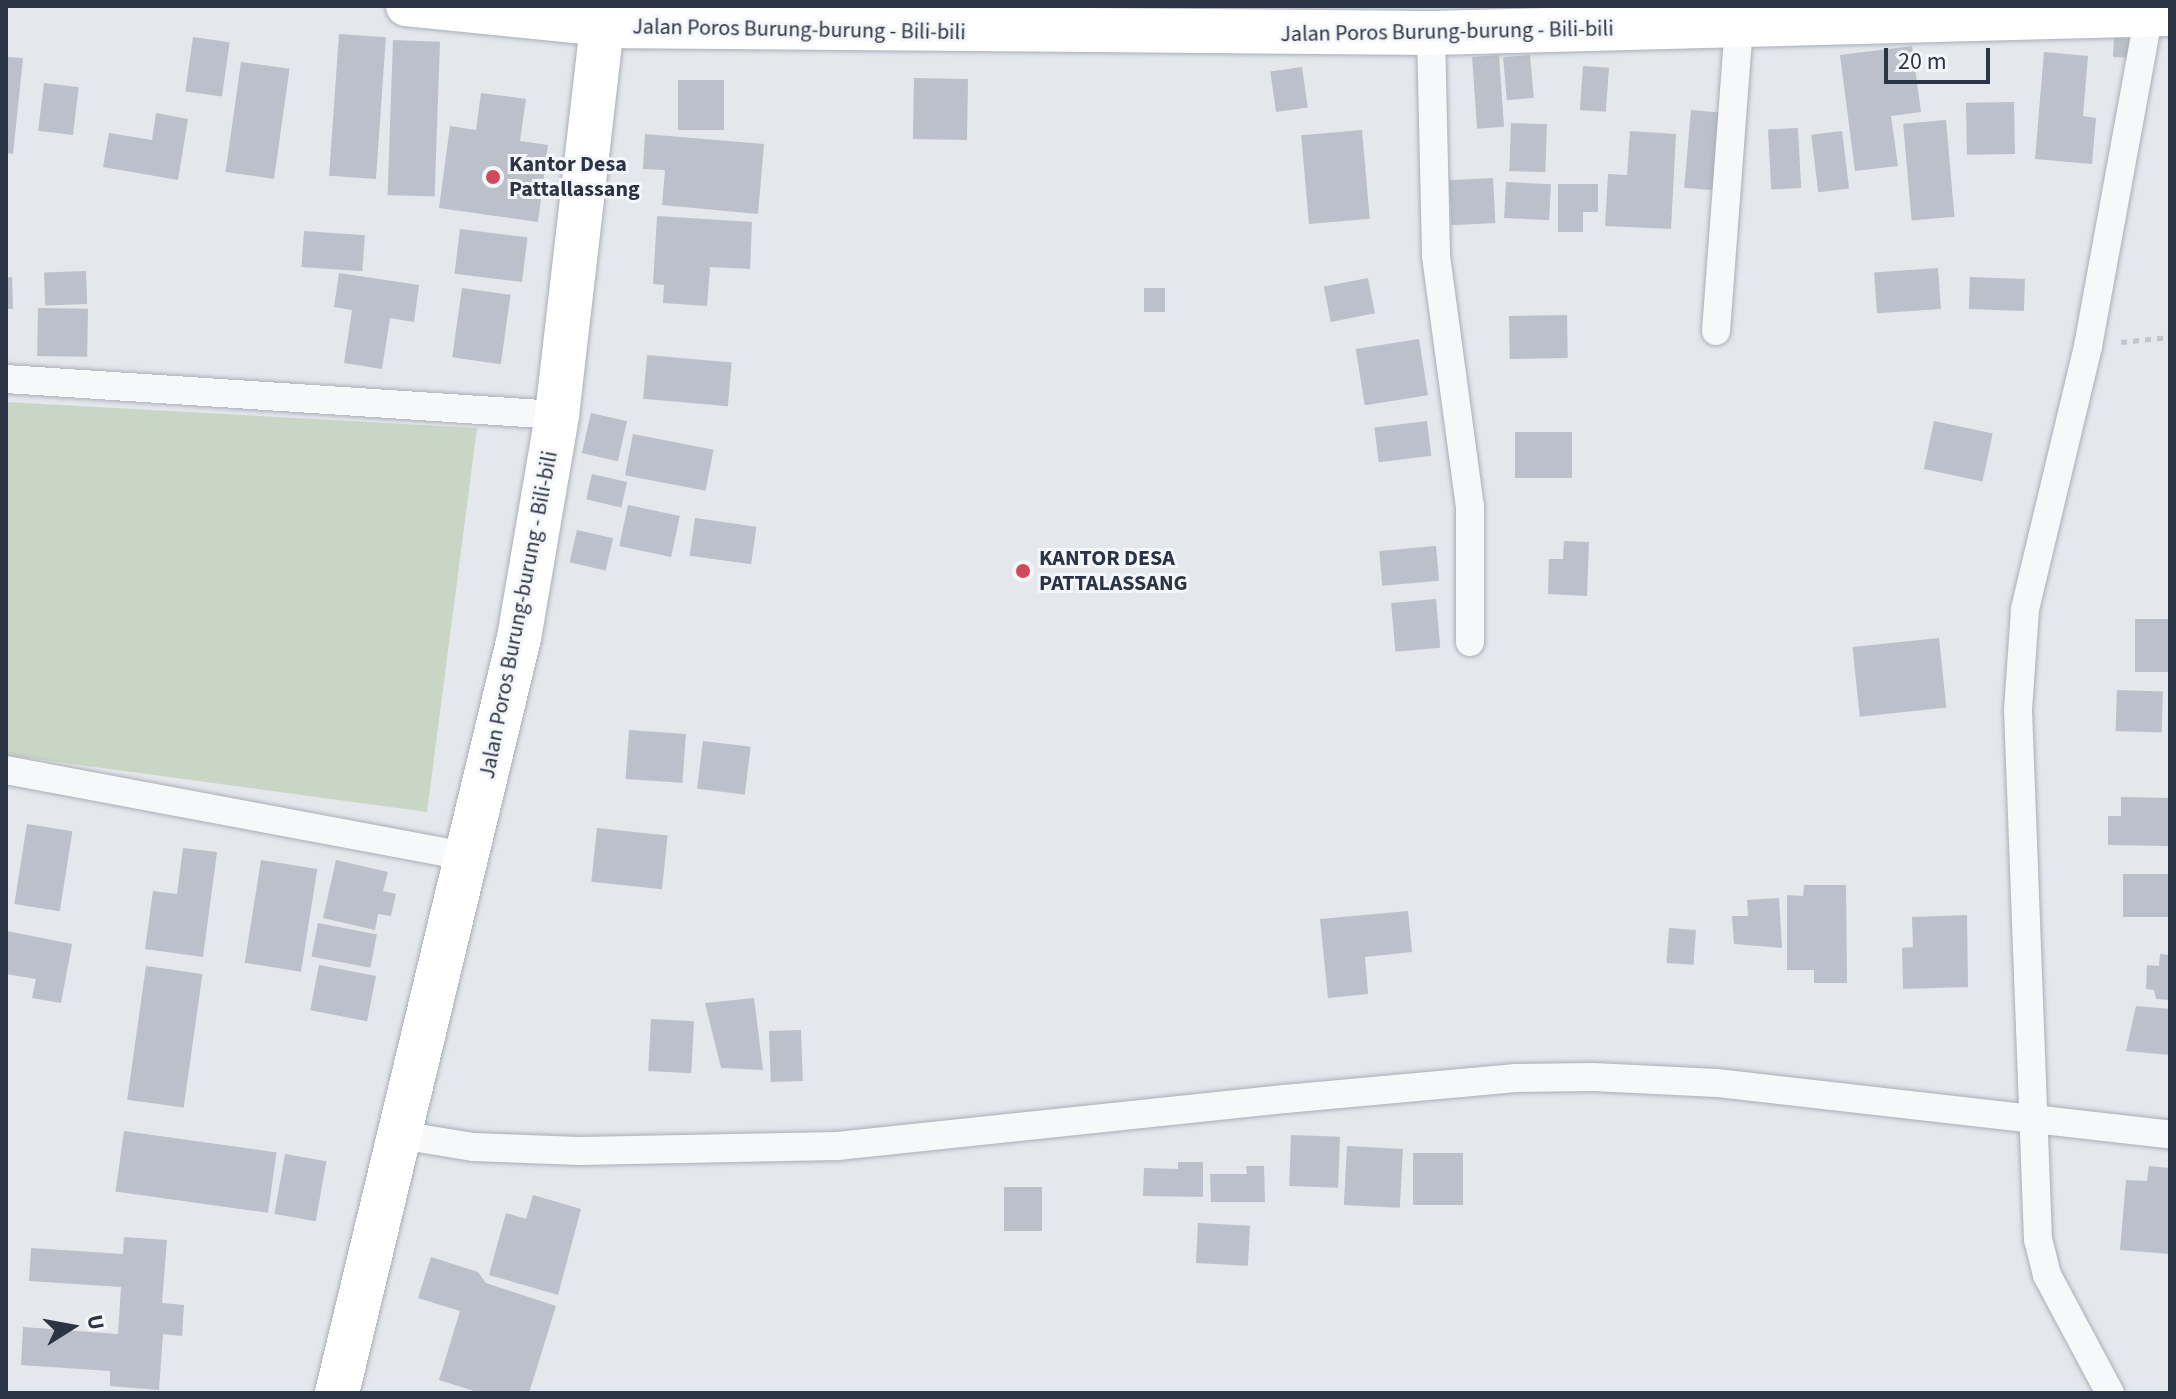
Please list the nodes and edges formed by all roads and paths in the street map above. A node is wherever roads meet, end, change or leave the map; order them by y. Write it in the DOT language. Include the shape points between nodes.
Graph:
graph roads {
  1 [pos="406,6"];
  2 [pos="2157,12"];
  3 [pos="617,20"];
  4 [pos="1739,28"];
  5 [pos="1431,33"];
  6 [pos="1716,331"];
  7 [pos="2170,337"];
  8 [pos="2088,346"];
  9 [pos="6,379"];
  10 [pos="557,415"];
  11 [pos="1470,642"];
  12 [pos="6,770"];
  13 [pos="470,857"];
  14 [pos="2031,1120"];
  15 [pos="400,1135"];
  16 [pos="2170,1135"];
  17 [pos="337,1393"];
  18 [pos="2110,1393"];
  1 -- 3 [label="main road"];
  2 -- 4 [label="main road, Jalan Poros Burung-burung - Bili-bili"];
  2 -- 8 [label="street"];
  3 -- 5 [label="main road, Jalan Poros Burung-burung - Bili-bili"];
  3 -- 10 [label="main road, Jalan Poros Burung-burung - Bili-bili"];
  4 -- 5 [label="main road, Jalan Poros Burung-burung - Bili-bili"];
  4 -- 6 [label="street"];
  5 -- 11 [label="street" via="1435,242 1470,506"];
  7 -- 8 [label="path"];
  8 -- 14 [label="street" via="2025,609 2018,710"];
  9 -- 10 [label="street"];
  10 -- 13 [label="main road, Jalan Poros Burung-burung - Bili-bili" via="519,638"];
  12 -- 13 [label="street"];
  13 -- 15 [label="main road, Jalan Poros Burung-burung - Bili-bili"];
  14 -- 15 [label="street" via="1717,1083 1593,1077 1516,1078 1285,1099 837,1146 580,1151 473,1147"];
  14 -- 16 [label="street"];
  14 -- 18 [label="street" via="2032,1190 2047,1275"];
  15 -- 17 [label="main road, Jalan Poros Burung-burung - Bili-bili"];
}
